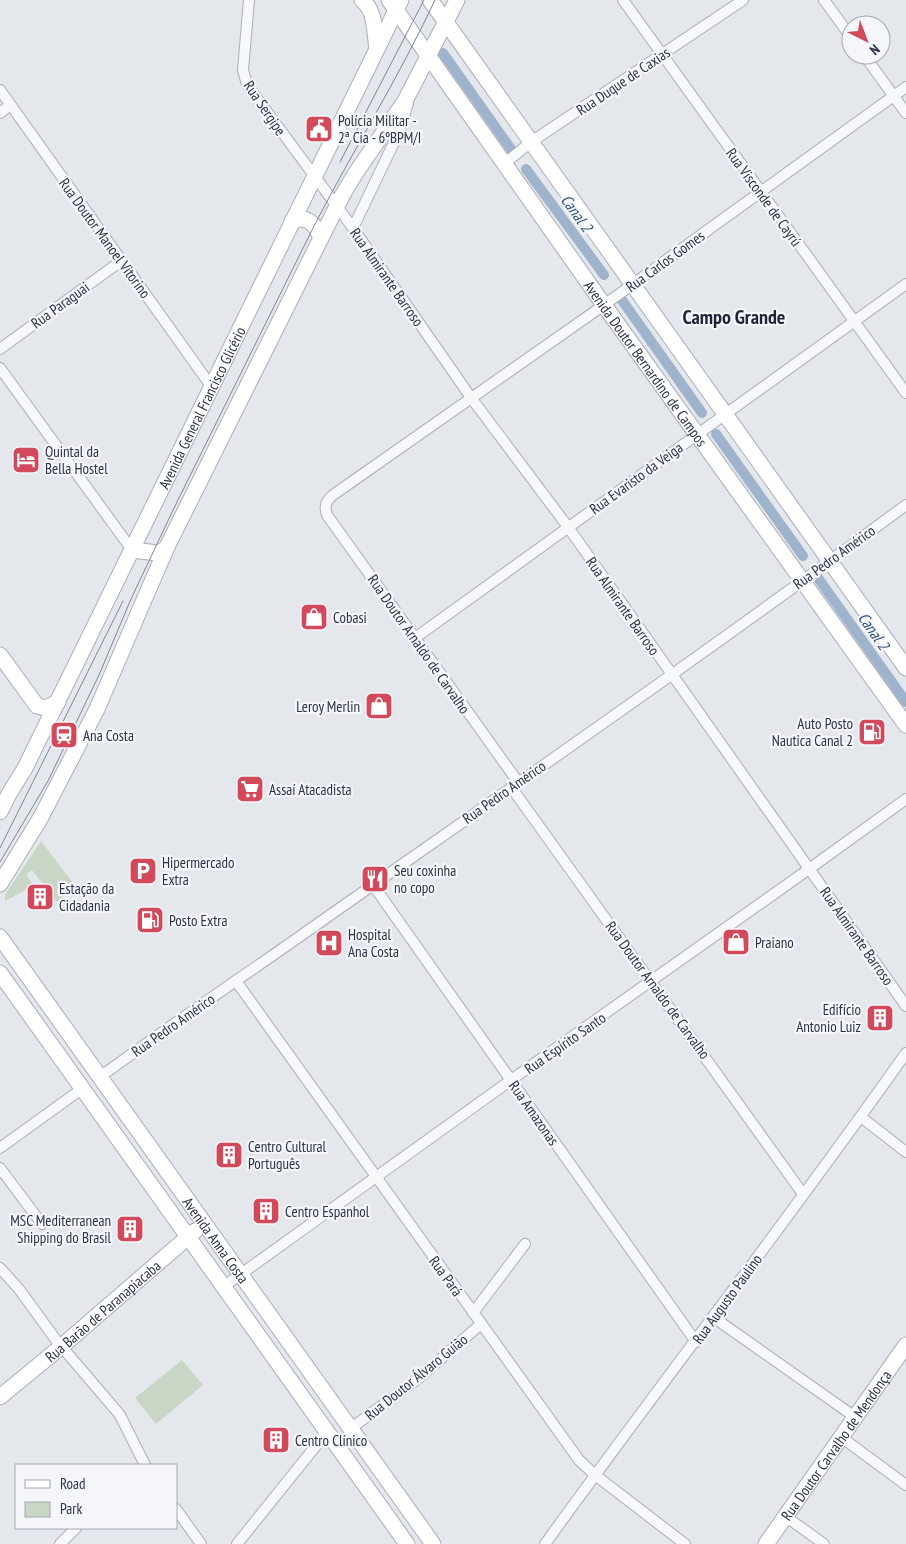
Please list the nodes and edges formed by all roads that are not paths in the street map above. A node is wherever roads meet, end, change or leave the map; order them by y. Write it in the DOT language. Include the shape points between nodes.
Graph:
graph roads {
  1 [pos="249,0"];
  2 [pos="362,0"];
  3 [pos="430,0"];
  4 [pos="456,0"];
  5 [pos="623,0"];
  6 [pos="743,0"];
  7 [pos="824,0"];
  8 [pos="395,3"];
  9 [pos="445,22"];
  10 [pos="841,23"];
  11 [pos="376,48"];
  12 [pos="662,54"];
  13 [pos="428,55"];
  14 [pos="871,65"];
  15 [pos="413,87"];
  16 [pos="906,87"];
  17 [pos="0,90"];
  18 [pos="894,96"];
  19 [pos="10,105"];
  20 [pos="0,113"];
  21 [pos="906,113"];
  22 [pos="531,142"];
  23 [pos="505,163"];
  24 [pos="314,177"];
  25 [pos="761,192"];
  26 [pos="337,207"];
  27 [pos="292,221"];
  28 [pos="353,228"];
  29 [pos="321,238"];
  30 [pos="121,261"];
  31 [pos="906,284"];
  32 [pos="632,285"];
  33 [pos="604,305"];
  34 [pos="854,322"];
  35 [pos="0,349"];
  36 [pos="0,368"];
  37 [pos="212,386"];
  38 [pos="906,393"];
  39 [pos="472,399"];
  40 [pos="725,414"];
  41 [pos="697,435"];
  42 [pos="325,504"];
  43 [pos="906,505"];
  44 [pos="568,527"];
  45 [pos="166,549"];
  46 [pos="132,550"];
  47 [pos="830,561"];
  48 [pos="802,581"];
  49 [pos="415,638"];
  50 [pos="0,655"];
  51 [pos="906,668"];
  52 [pos="672,675"];
  53 [pos="58,702"];
  54 [pos="906,725"];
  55 [pos="514,785"];
  56 [pos="5,794"];
  57 [pos="906,799"];
  58 [pos="0,812"];
  59 [pos="809,869"];
  60 [pos="0,884"];
  61 [pos="373,885"];
  62 [pos="0,937"];
  63 [pos="0,974"];
  64 [pos="652,981"];
  65 [pos="236,982"];
  66 [pos="906,1006"];
  67 [pos="57,1053"];
  68 [pos="906,1053"];
  69 [pos="100,1077"];
  70 [pos="511,1080"];
  71 [pos="82,1088"];
  72 [pos="861,1117"];
  73 [pos="0,1148"];
  74 [pos="905,1149"];
  75 [pos="0,1168"];
  76 [pos="376,1177"];
  77 [pos="804,1194"];
  78 [pos="42,1224"];
  79 [pos="204,1224"];
  80 [pos="188,1237"];
  81 [pos="526,1244"];
  82 [pos="0,1268"];
  83 [pos="241,1275"];
  84 [pos="223,1287"];
  85 [pos="473,1314"];
  86 [pos="713,1317"];
  87 [pos="481,1324"];
  88 [pos="696,1342"];
  89 [pos="906,1345"];
  90 [pos="62,1346"];
  91 [pos="901,1361"];
  92 [pos="0,1397"];
  93 [pos="855,1417"];
  94 [pos="350,1429"];
  95 [pos="327,1432"];
  96 [pos="841,1437"];
  97 [pos="142,1464"];
  98 [pos="595,1475"];
  99 [pos="906,1484"];
  100 [pos="178,1512"];
  101 [pos="785,1516"];
  102 [pos="75,1529"];
  103 [pos="400,1541"];
  104 [pos="60,1544"];
  105 [pos="201,1544"];
  106 [pos="237,1544"];
  107 [pos="433,1544"];
  108 [pos="545,1544"];
  109 [pos="685,1544"];
  110 [pos="766,1544"];
  111 [pos="824,1544"];
  1 -- 24 [label="street, Rua Sergipe" via="243,65 245,80"];
  2 -- 11 [label="main road" via="371,11"];
  3 -- 9 [label="main road"];
  4 -- 9 [label="main road, Avenida General Francisco Glicério"];
  5 -- 12 [label="street, Rua Visconde de Cayrú"];
  6 -- 12 [label="street, Rua Duque de Caxias"];
  7 -- 10 [label="street"];
  8 -- 11 [label="main road, Avenida General Francisco Glicério"];
  8 -- 13 [label="main road, Avenida Doutor Bernardino de Campos"];
  9 -- 13 [label="main road, Avenida General Francisco Glicério"];
  9 -- 22 [label="main road"];
  11 -- 24 [label="main road, Avenida General Francisco Glicério"];
  12 -- 22 [label="street, Rua Duque de Caxias"];
  12 -- 25 [label="street, Rua Visconde de Cayrú"];
  13 -- 15 [label="main road, Avenida General Francisco Glicério"];
  13 -- 23 [label="main road, Avenida Doutor Bernardino de Campos"];
  14 -- 18 [label="street"];
  15 -- 26 [label="main road, Avenida General Francisco Glicério" via="354,174"];
  15 -- 28 [label="street" via="400,130"];
  16 -- 18 [label="street, Rua Carlos Gomes"];
  17 -- 19 [label="street, Rua Doutor Manoel Vitorino"];
  18 -- 21 [label="street"];
  18 -- 25 [label="street, Rua Carlos Gomes"];
  19 -- 20 [label="street"];
  19 -- 30 [label="street, Rua Doutor Manoel Vitorino"];
  22 -- 23 [label="street, Rua Duque de Caxias"];
  22 -- 32 [label="main road"];
  23 -- 33 [label="main road, Avenida Doutor Bernardino de Campos"];
  24 -- 26 [label="street, Rua Sergipe"];
  24 -- 27 [label="main road, Avenida General Francisco Glicério"];
  25 -- 32 [label="street, Rua Carlos Gomes"];
  25 -- 34 [label="street, Rua Visconde de Cayrú"];
  26 -- 28 [label="street, Rua Almirante Barroso"];
  26 -- 29 [label="main road, Avenida General Francisco Glicério"];
  27 -- 29 [label="main road" via="302,218 310,221"];
  27 -- 37 [label="main road, Avenida General Francisco Glicério"];
  28 -- 39 [label="street, Rua Almirante Barroso"];
  29 -- 45 [label="main road, Avenida General Francisco Glicério"];
  30 -- 35 [label="street, Rua Paraguai"];
  30 -- 37 [label="street, Rua Doutor Manoel Vitorino"];
  31 -- 34 [label="street, Rua Evaristo da Veiga"];
  32 -- 33 [label="street, Rua Carlos Gomes"];
  32 -- 40 [label="main road"];
  33 -- 39 [label="street, Rua Carlos Gomes"];
  33 -- 41 [label="main road, Avenida Doutor Bernardino de Campos"];
  34 -- 38 [label="street, Rua Visconde de Cayrú"];
  34 -- 40 [label="street, Rua Evaristo da Veiga"];
  36 -- 46 [label="street"];
  37 -- 46 [label="main road, Avenida General Francisco Glicério"];
  39 -- 42 [label="street, Rua Carlos Gomes" via="333,495"];
  39 -- 44 [label="street, Rua Almirante Barroso"];
  40 -- 41 [label="street, Rua Evaristo da Veiga"];
  40 -- 47 [label="main road"];
  41 -- 44 [label="street, Rua Evaristo da Veiga"];
  41 -- 48 [label="main road, Avenida Doutor Bernardino de Campos"];
  42 -- 49 [label="street, Rua Doutor Arnaldo de Carvalho" via="327,515"];
  43 -- 47 [label="street, Rua Pedro Américo"];
  44 -- 49 [label="street, Rua Evaristo da Veiga"];
  44 -- 52 [label="street, Rua Almirante Barroso"];
  45 -- 46 [label="main road" via="158,553"];
  45 -- 60 [label="main road, Avenida General Francisco Glicério" via="93,718 41,818"];
  46 -- 53 [label="main road, Avenida General Francisco Glicério"];
  47 -- 48 [label="street, Rua Pedro Américo"];
  47 -- 51 [label="main road"];
  48 -- 52 [label="street, Rua Pedro Américo"];
  48 -- 54 [label="main road, Avenida Doutor Bernardino de Campos"];
  49 -- 55 [label="street, Rua Doutor Arnaldo de Carvalho"];
  50 -- 53 [label="main road" via="37,706 46,708"];
  52 -- 55 [label="street, Rua Pedro Américo"];
  52 -- 59 [label="street, Rua Almirante Barroso"];
  53 -- 56 [label="main road, Avenida General Francisco Glicério" via="25,768"];
  55 -- 61 [label="street, Rua Pedro Américo"];
  55 -- 64 [label="street, Rua Doutor Arnaldo de Carvalho"];
  56 -- 58 [label="main road, Avenida General Francisco Glicério"];
  57 -- 59 [label="street, Rua Espírito Santo"];
  59 -- 64 [label="street, Rua Espírito Santo"];
  59 -- 66 [label="street, Rua Almirante Barroso"];
  61 -- 65 [label="street, Rua Pedro Américo"];
  61 -- 70 [label="street, Rua Amazonas"];
  62 -- 69 [label="main road, Avenida Anna Costa"];
  63 -- 67 [label="main road, Avenida Anna Costa"];
  64 -- 70 [label="street, Rua Espírito Santo"];
  64 -- 77 [label="street, Rua Doutor Arnaldo de Carvalho"];
  65 -- 69 [label="street, Rua Pedro Américo"];
  65 -- 76 [label="street, Rua Pará"];
  67 -- 69 [label="main road" via="84,1081"];
  67 -- 71 [label="main road, Avenida Anna Costa"];
  68 -- 72 [label="street, Rua Augusto Paulino"];
  69 -- 79 [label="main road, Avenida Anna Costa"];
  70 -- 76 [label="street, Rua Espírito Santo"];
  70 -- 88 [label="street, Rua Amazonas"];
  71 -- 73 [label="street"];
  71 -- 80 [label="main road, Avenida Anna Costa"];
  72 -- 74 [label="street"];
  72 -- 77 [label="street, Rua Augusto Paulino"];
  75 -- 78 [label="street"];
  76 -- 83 [label="street, Rua Espírito Santo"];
  76 -- 85 [label="street, Rua Pará"];
  77 -- 86 [label="street, Rua Augusto Paulino"];
  79 -- 80 [label="main road, Rua Barão de Paranapiacaba"];
  79 -- 83 [label="main road, Avenida Anna Costa"];
  80 -- 84 [label="main road, Avenida Anna Costa"];
  80 -- 90 [label="main road, Rua Barão de Paranapiacaba"];
  81 -- 85 [label="street, Rua Doutor Álvaro Guião"];
  82 -- 90 [label="street"];
  83 -- 84 [label="street, Rua Espírito Santo"];
  83 -- 94 [label="main road, Avenida Anna Costa"];
  84 -- 95 [label="main road, Avenida Anna Costa"];
  85 -- 87 [label="street, Rua Pará"];
  86 -- 88 [label="street, Rua Augusto Paulino"];
  86 -- 93 [label="street"];
  87 -- 94 [label="street, Rua Doutor Álvaro Guião" via="419,1378"];
  87 -- 98 [label="street, Rua Pará" via="579,1460"];
  88 -- 98 [label="street, Rua Augusto Paulino"];
  89 -- 91 [label="main road, Rua Doutor Carvalho de Mendonça"];
  90 -- 92 [label="main road, Rua Barão de Paranapiacaba"];
  90 -- 97 [label="street" via="120,1415"];
  91 -- 93 [label="main road, Rua Doutor Carvalho de Mendonça"];
  93 -- 96 [label="main road, Rua Doutor Carvalho de Mendonça"];
  94 -- 107 [label="main road, Avenida Anna Costa"];
  95 -- 103 [label="main road, Avenida Anna Costa"];
  95 -- 106 [label="street"];
  96 -- 99 [label="street"];
  96 -- 101 [label="main road, Rua Doutor Carvalho de Mendonça"];
  98 -- 108 [label="street, Rua Augusto Paulino"];
  98 -- 109 [label="street, Rua Pará"];
  100 -- 105 [label="street"];
  101 -- 110 [label="main road, Rua Doutor Carvalho de Mendonça"];
  101 -- 111 [label="street"];
  102 -- 104 [label="street"];
}
